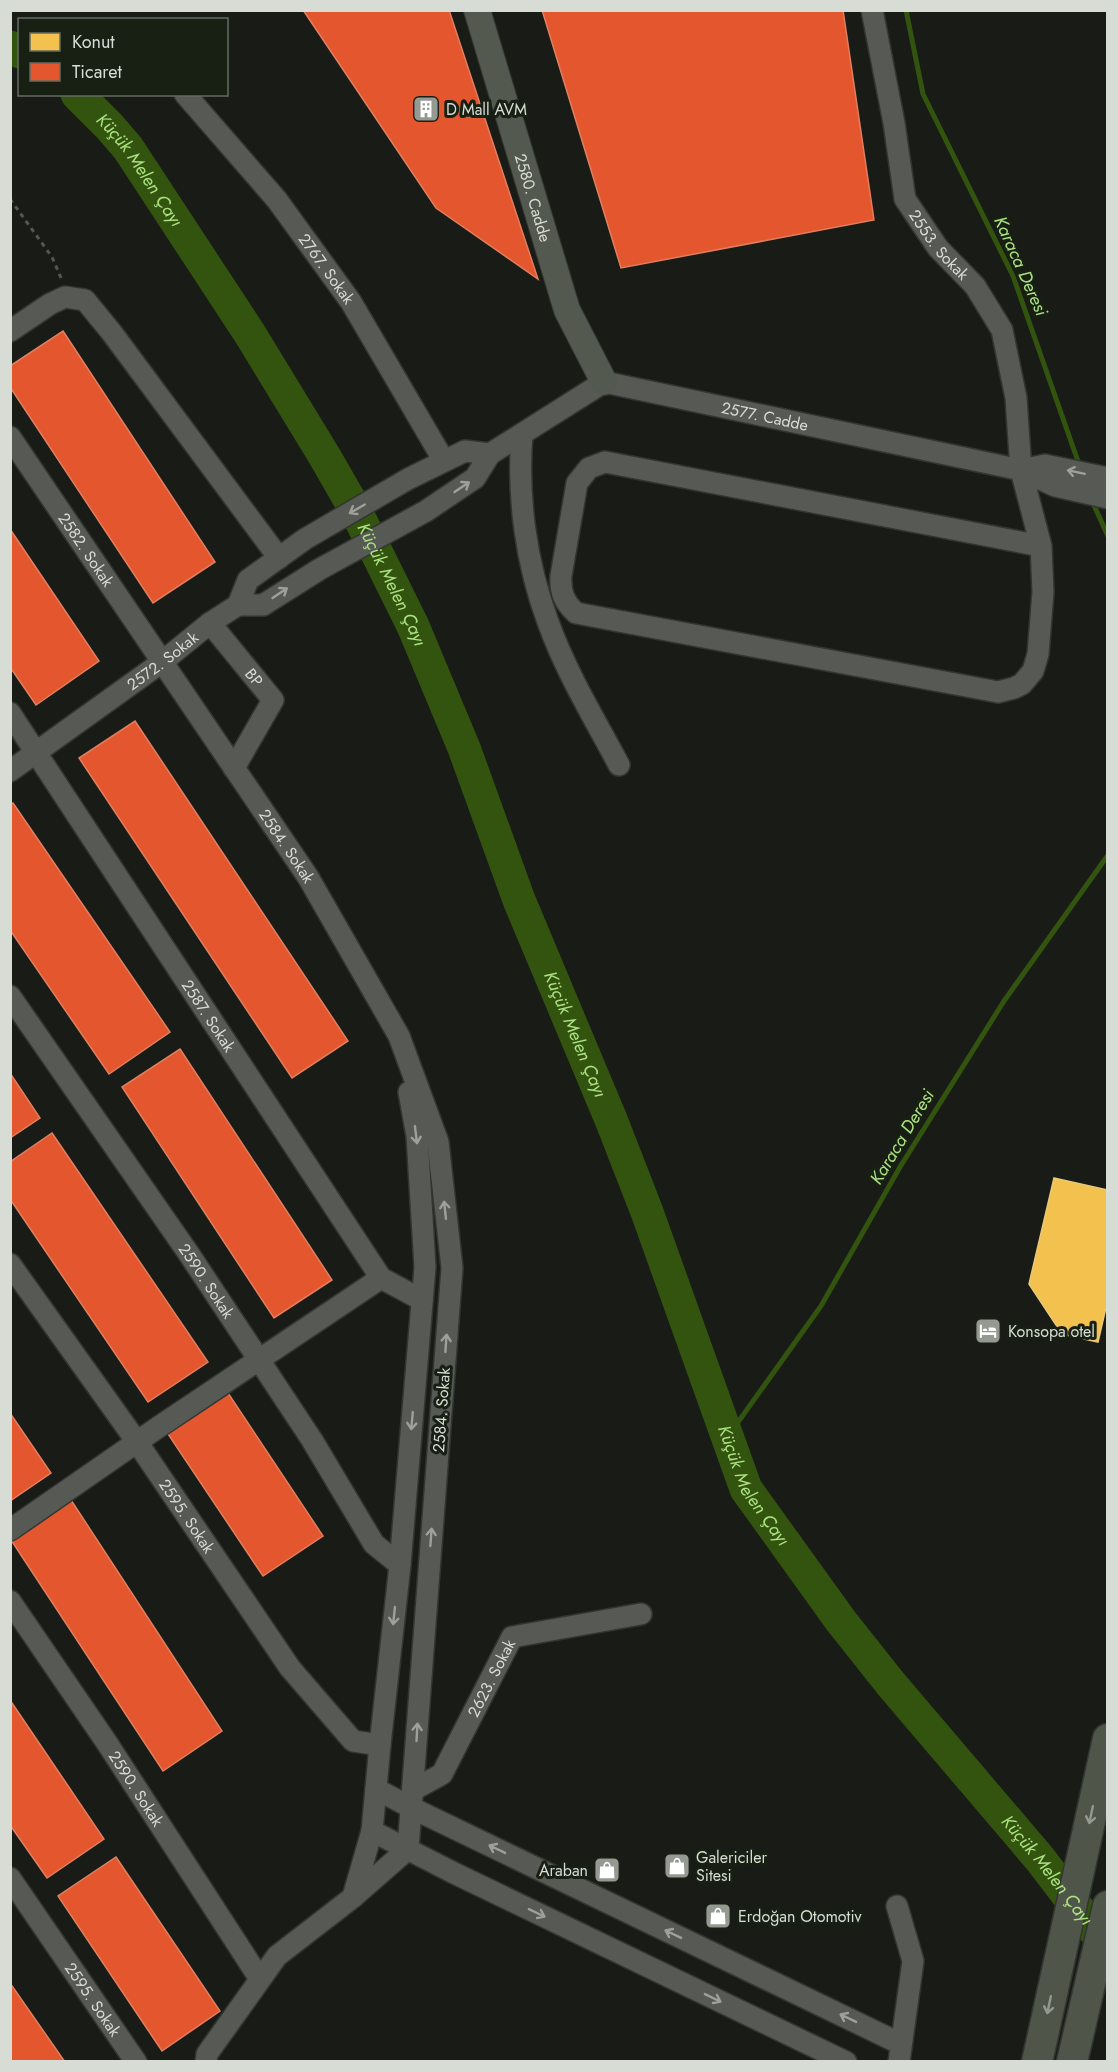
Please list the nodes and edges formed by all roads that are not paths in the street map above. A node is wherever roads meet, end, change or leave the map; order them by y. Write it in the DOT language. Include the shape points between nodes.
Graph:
graph roads {
  1 [pos="477,10"];
  2 [pos="872,10"];
  3 [pos="187,96"];
  4 [pos="10,331"];
  5 [pos="604,382"];
  6 [pos="522,434"];
  7 [pos="10,437"];
  8 [pos="490,454"];
  9 [pos="444,461"];
  10 [pos="1021,470"];
  11 [pos="1107,478"];
  12 [pos="1107,498"];
  13 [pos="1041,546"];
  14 [pos="279,558"];
  15 [pos="238,605"];
  16 [pos="210,623"];
  17 [pos="162,662"];
  18 [pos="10,713"];
  19 [pos="37,752"];
  20 [pos="619,765"];
  21 [pos="234,768"];
  22 [pos="10,771"];
  23 [pos="10,996"];
  24 [pos="399,1036"];
  25 [pos="10,1264"];
  26 [pos="381,1278"];
  27 [pos="422,1300"];
  28 [pos="259,1360"];
  29 [pos="137,1442"];
  30 [pos="10,1530"];
  31 [pos="400,1565"];
  32 [pos="10,1601"];
  33 [pos="641,1614"];
  34 [pos="380,1745"];
  35 [pos="1106,1749"];
  36 [pos="376,1789"];
  37 [pos="413,1799"];
  38 [pos="372,1831"];
  39 [pos="408,1849"];
  40 [pos="10,1878"];
  41 [pos="352,1898"];
  42 [pos="897,1906"];
  43 [pos="1107,1906"];
  44 [pos="260,1979"];
  45 [pos="900,2053"];
  46 [pos="136,2061"];
  47 [pos="206,2061"];
  48 [pos="846,2061"];
  49 [pos="1037,2061"];
  50 [pos="1072,2061"];
  1 -- 5 [label="main road, 2580. Cadde" via="567,310"];
  2 -- 10 [label="street, 2553. Sokak" via="905,199 938,248 975,286 1002,330 1016,398"];
  3 -- 9 [label="street, 2767. Sokak" via="277,200 351,302"];
  4 -- 14 [label="street" via="65,297 85,300"];
  5 -- 6 [label="street"];
  5 -- 10 [label="street, 2577. Cadde"];
  6 -- 8 [label="street"];
  6 -- 20 [label="street" via="522,501 532,575 572,679"];
  7 -- 17 [label="street, 2582. Sokak"];
  8 -- 9 [label="street" via="465,451"];
  15 -- 8 [label="street, 2572. Sokak, one-way" via="263,604 426,512 475,478"];
  9 -- 14 [label="street, one-way" via="305,539"];
  11 -- 10 [label="street, one-way" via="1045,465"];
  10 -- 12 [label="street" via="1055,486"];
  10 -- 13 [label="street, 2553. Sokak"];
  13 -- 13 [label="street, 2553. Sokak" via="1044,592 1036,663 1022,684 998,692 576,613 561,592 577,483 589,468 604,462"];
  14 -- 15 [label="street" via="248,580"];
  15 -- 16 [label="street, 2572. Sokak"];
  16 -- 17 [label="street, 2572. Sokak"];
  16 -- 21 [label="street, BP" via="273,700"];
  17 -- 19 [label="street, 2572. Sokak"];
  17 -- 21 [label="street, 2584. Sokak"];
  18 -- 19 [label="street, 2587. Sokak"];
  19 -- 22 [label="street, 2572. Sokak"];
  19 -- 26 [label="street, 2587. Sokak"];
  21 -- 24 [label="street, 2584. Sokak" via="308,877"];
  23 -- 28 [label="street, 2590. Sokak"];
  24 -- 27 [label="street, 2584. Sokak, one-way" via="417,1136 425,1267"];
  37 -- 24 [label="street, 2584. Sokak, one-way" via="452,1269 438,1142"];
  25 -- 29 [label="street, 2595. Sokak"];
  26 -- 27 [label="street, 2587. Sokak"];
  26 -- 28 [label="street"];
  27 -- 31 [label="street, 2584. Sokak, one-way"];
  28 -- 29 [label="street"];
  28 -- 31 [label="street, 2590. Sokak" via="374,1544"];
  29 -- 30 [label="street"];
  29 -- 34 [label="street, 2595. Sokak" via="290,1668 353,1741"];
  31 -- 34 [label="street, 2584. Sokak, one-way"];
  32 -- 44 [label="street, 2590. Sokak"];
  33 -- 37 [label="street, 2623. Sokak" via="512,1637 442,1774"];
  34 -- 36 [label="street, 2584. Sokak"];
  35 -- 49 [label="highway, one-way"];
  36 -- 37 [label="street"];
  36 -- 38 [label="street, 2584. Sokak"];
  37 -- 39 [label="street, 2584. Sokak"];
  45 -- 37 [label="street, one-way"];
  38 -- 39 [label="street"];
  38 -- 41 [label="street, 2584. Sokak"];
  39 -- 41 [label="street"];
  39 -- 48 [label="street, one-way"];
  40 -- 46 [label="street, 2595. Sokak"];
  41 -- 44 [label="street" via="277,1956"];
  42 -- 45 [label="street" via="914,1961"];
  43 -- 50 [label="highway"];
  44 -- 47 [label="street" via="207,2054"];
}
